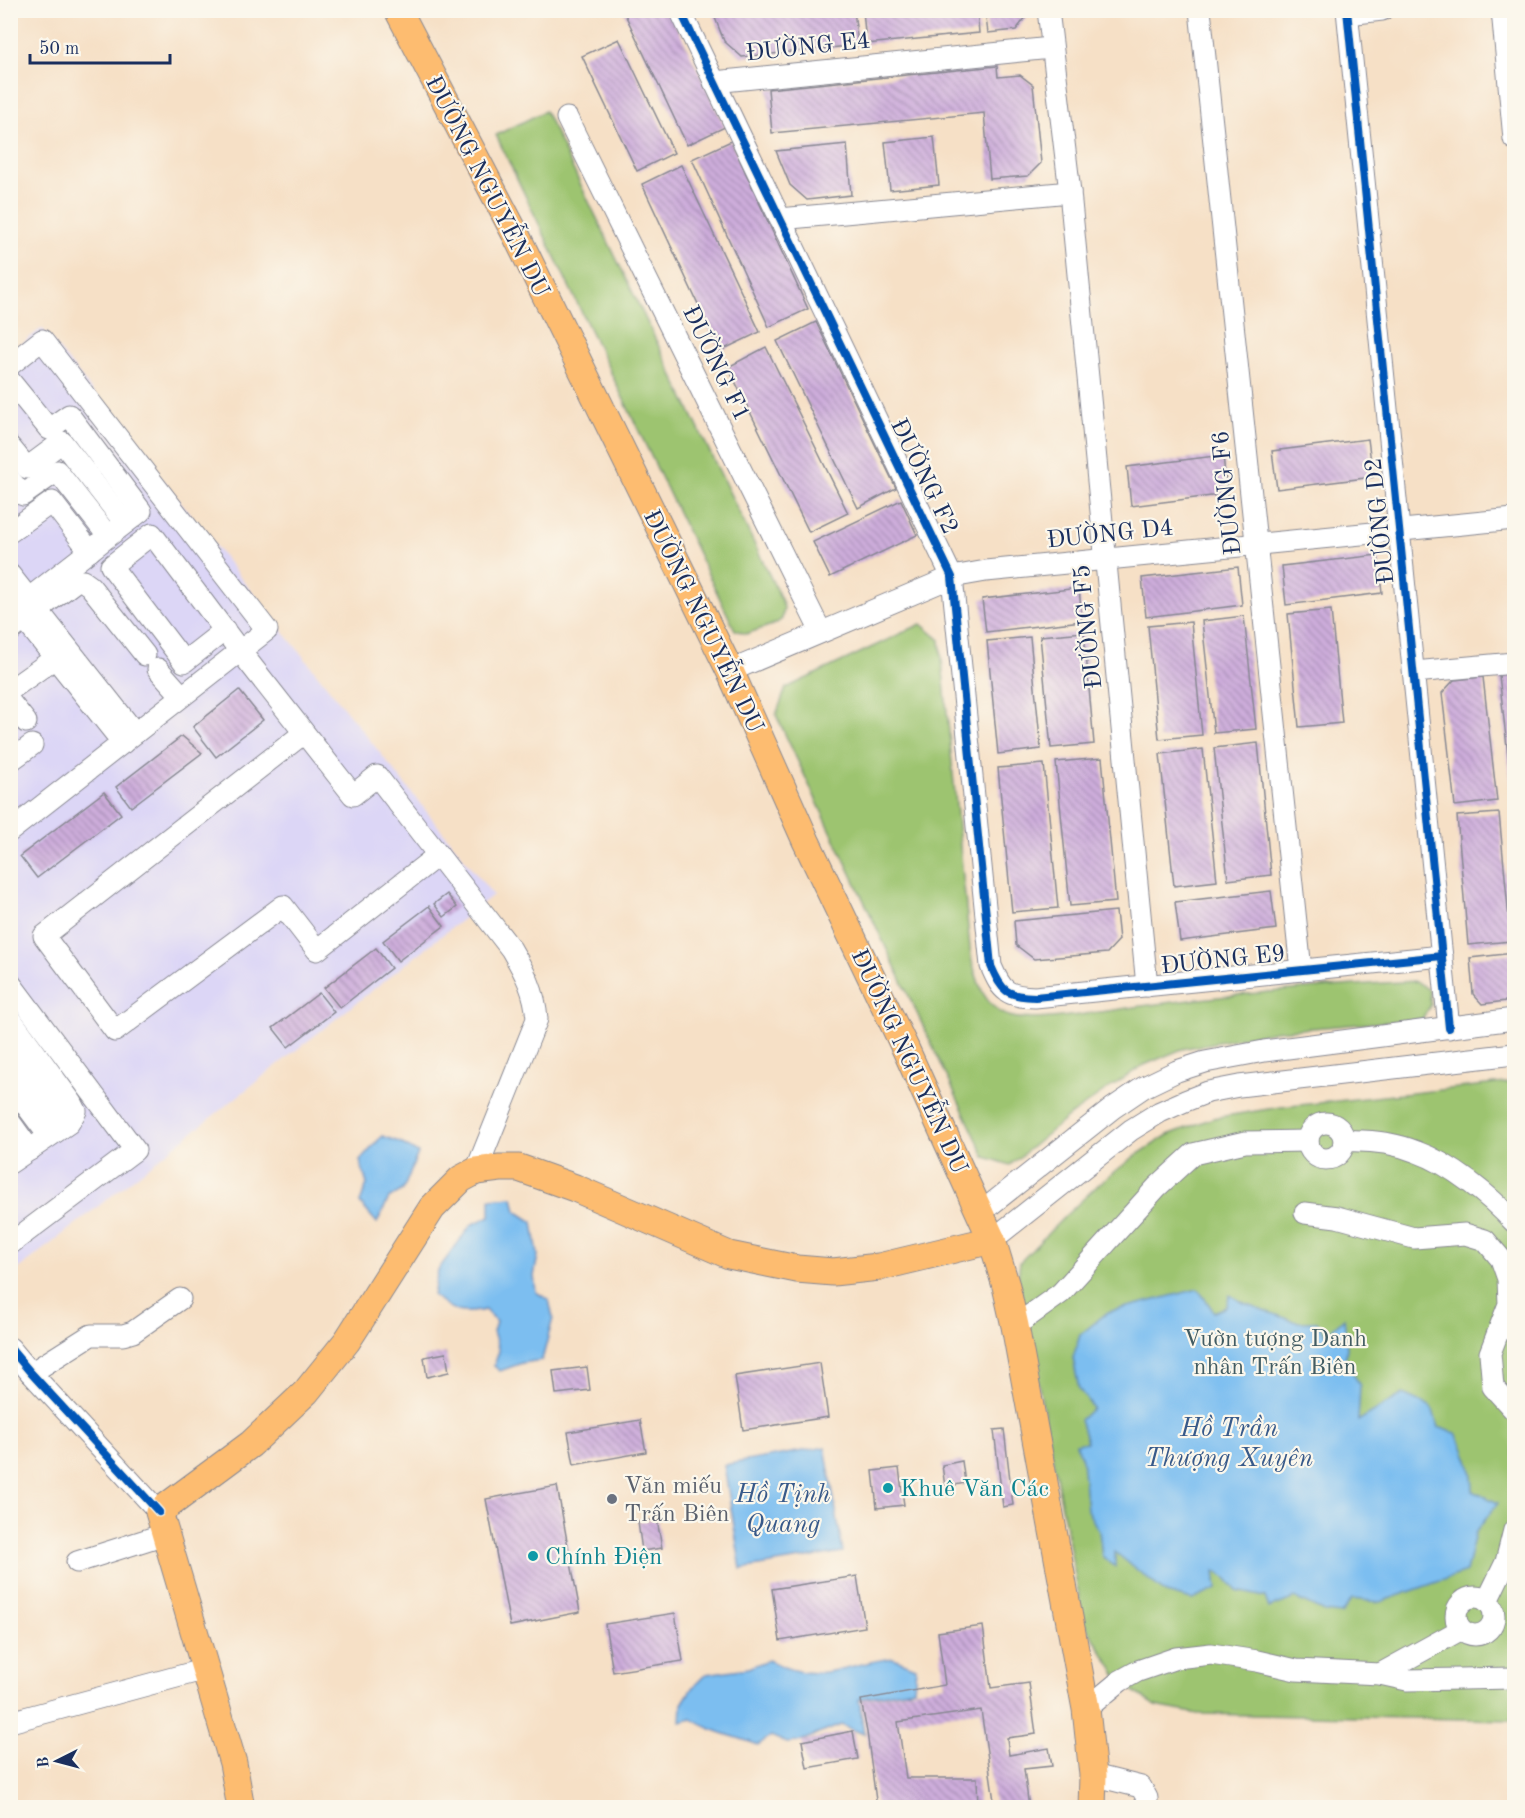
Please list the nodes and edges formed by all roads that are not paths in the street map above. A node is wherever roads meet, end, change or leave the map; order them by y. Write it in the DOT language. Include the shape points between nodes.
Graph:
graph roads {
  1 [pos="398,10"];
  2 [pos="680,10"];
  3 [pos="1048,10"];
  4 [pos="1200,10"];
  5 [pos="1382,10"];
  6 [pos="1502,10"];
  7 [pos="1348,12"];
  8 [pos="1051,48"];
  9 [pos="714,82"];
  10 [pos="1513,103"];
  11 [pos="567,118"];
  12 [pos="1515,139"];
  13 [pos="1070,192"];
  14 [pos="780,219"];
  15 [pos="10,365"];
  16 [pos="10,381"];
  17 [pos="10,447"];
  18 [pos="10,480"];
  19 [pos="1515,519"];
  20 [pos="117,529"];
  21 [pos="1399,530"];
  22 [pos="10,532"];
  23 [pos="1257,544"];
  24 [pos="90,551"];
  25 [pos="1106,559"];
  26 [pos="10,575"];
  27 [pos="952,577"];
  28 [pos="20,612"];
  29 [pos="225,630"];
  30 [pos="821,632"];
  31 [pos="240,651"];
  32 [pos="56,658"];
  33 [pos="1515,663"];
  34 [pos="730,671"];
  35 [pos="1414,672"];
  36 [pos="10,690"];
  37 [pos="182,696"];
  38 [pos="10,702"];
  39 [pos="26,722"];
  40 [pos="304,733"];
  41 [pos="129,738"];
  42 [pos="32,745"];
  43 [pos="11,761"];
  44 [pos="10,831"];
  45 [pos="438,855"];
  46 [pos="1442,956"];
  47 [pos="1302,970"];
  48 [pos="10,983"];
  49 [pos="1147,986"];
  50 [pos="1009,992"];
  51 [pos="10,1018"];
  52 [pos="1515,1019"];
  53 [pos="1449,1028"];
  54 [pos="10,1051"];
  55 [pos="1515,1054"];
  56 [pos="10,1084"];
  57 [pos="10,1122"];
  58 [pos="57,1131"];
  59 [pos="30,1150"];
  60 [pos="10,1163"];
  61 [pos="476,1171"];
  62 [pos="980,1213"];
  63 [pos="1305,1213"];
  64 [pos="1515,1222"];
  65 [pos="992,1240"];
  66 [pos="10,1244"];
  67 [pos="180,1299"];
  68 [pos="1015,1326"];
  69 [pos="10,1348"];
  70 [pos="31,1373"];
  71 [pos="1515,1410"];
  72 [pos="162,1523"];
  73 [pos="1515,1530"];
  74 [pos="77,1562"];
  75 [pos="206,1669"];
  76 [pos="1380,1674"];
  77 [pos="1515,1678"];
  78 [pos="1086,1708"];
  79 [pos="10,1722"];
  80 [pos="1093,1775"];
  81 [pos="241,1808"];
  82 [pos="1092,1808"];
  83 [pos="1148,1808"];
  1 -- 34 [label="main road, ĐƯỜNG NGUYỄN DU" via="516,237"];
  2 -- 9 [label="street, ĐƯỜNG F2"];
  3 -- 8 [label="street, ĐƯỜNG F5"];
  4 -- 23 [label="street, ĐƯỜNG F6"];
  5 -- 7 [label="street"];
  6 -- 10 [label="street"];
  7 -- 21 [label="street, ĐƯỜNG D2"];
  8 -- 9 [label="street, ĐƯỜNG E4"];
  8 -- 13 [label="street, ĐƯỜNG F5"];
  9 -- 14 [label="street, ĐƯỜNG F2"];
  10 -- 12 [label="street"];
  11 -- 30 [label="street, ĐƯỜNG F1"];
  13 -- 14 [label="street"];
  13 -- 25 [label="street, ĐƯỜNG F5"];
  14 -- 27 [label="street, ĐƯỜNG F2"];
  15 -- 31 [label="street" via="42,340 267,630"];
  16 -- 20 [label="street" via="49,429 69,415 141,510"];
  17 -- 20 [label="street" via="27,468 62,442"];
  18 -- 20 [label="street" via="23,495 57,471"];
  19 -- 21 [label="street, ĐƯỜNG D4"];
  20 -- 24 [label="street"];
  21 -- 23 [label="street, ĐƯỜNG D4"];
  21 -- 35 [label="street, ĐƯỜNG D2"];
  22 -- 24 [label="street" via="52,502"];
  23 -- 25 [label="street, ĐƯỜNG D4"];
  23 -- 47 [label="street, ĐƯỜNG F6"];
  24 -- 28 [label="street"];
  25 -- 27 [label="street, ĐƯỜNG D4"];
  25 -- 49 [label="street, ĐƯỜNG F5"];
  26 -- 28 [label="street"];
  27 -- 30 [label="street, ĐƯỜNG D4"];
  27 -- 50 [label="street, ĐƯỜNG F2" via="991,966 999,986"];
  28 -- 32 [label="street"];
  28 -- 37 [label="street" via="76,581 83,581"];
  28 -- 41 [label="street"];
  29 -- 29 [label="street" via="152,534 111,566 184,662"];
  29 -- 31 [label="street"];
  30 -- 34 [label="street, ĐƯỜNG D4"];
  31 -- 37 [label="street"];
  31 -- 40 [label="street"];
  32 -- 36 [label="street"];
  32 -- 41 [label="street"];
  33 -- 35 [label="street"];
  34 -- 62 [label="main road, ĐƯỜNG NGUYỄN DU"];
  35 -- 46 [label="street, ĐƯỜNG D2"];
  37 -- 41 [label="street"];
  38 -- 39 [label="street"];
  40 -- 45 [label="street" via="353,795 377,776"];
  40 -- 45 [label="street" via="44,936 115,1031 283,906 317,950"];
  41 -- 44 [label="street"];
  42 -- 43 [label="street"];
  45 -- 61 [label="street" via="511,949 535,999 537,1019"];
  46 -- 47 [label="street, ĐƯỜNG E9"];
  46 -- 53 [label="street, ĐƯỜNG D2"];
  47 -- 49 [label="street, ĐƯỜNG E9"];
  48 -- 66 [label="street" via="135,1150"];
  49 -- 50 [label="street, ĐƯỜNG E9" via="1035,997"];
  51 -- 58 [label="street" via="76,1111"];
  52 -- 53 [label="street"];
  53 -- 62 [label="street" via="1234,1056 1177,1071 1113,1108"];
  54 -- 58 [label="street"];
  55 -- 65 [label="street" via="1208,1092 1160,1112 1131,1130"];
  56 -- 58 [label="street"];
  57 -- 59 [label="street"];
  58 -- 59 [label="street"];
  59 -- 60 [label="street"];
  61 -- 65 [label="main road" via="519,1168 729,1255 797,1269 833,1272 879,1266"];
  61 -- 72 [label="main road" via="461,1179 432,1209 347,1341 306,1392"];
  62 -- 65 [label="main road, ĐƯỜNG NGUYỄN DU"];
  63 -- 71 [label="street" via="1337,1217 1414,1238 1465,1234 1485,1240 1501,1259 1508,1279 1509,1304 1490,1353 1493,1387"];
  64 -- 68 [label="street" via="1456,1172 1417,1152 1367,1140 1344,1141 1339,1128 1325,1123 1312,1129 1308,1141 1245,1142 1193,1154 1142,1203 1061,1293"];
  65 -- 68 [label="main road, ĐƯỜNG NGUYỄN DU"];
  67 -- 70 [label="street" via="134,1332 91,1335"];
  68 -- 78 [label="main road, ĐƯỜNG NGUYỄN DU"];
  69 -- 70 [label="street"];
  70 -- 72 [label="street"];
  72 -- 74 [label="street"];
  72 -- 75 [label="main road"];
  73 -- 76 [label="street" via="1506,1562 1487,1601 1494,1616 1488,1630 1473,1636 1460,1630"];
  75 -- 79 [label="street"];
  75 -- 81 [label="main road" via="233,1763"];
  76 -- 77 [label="street" via="1407,1680"];
  76 -- 78 [label="street" via="1296,1670 1211,1654 1176,1658 1129,1676"];
  78 -- 80 [label="main road, ĐƯỜNG NGUYỄN DU"];
  80 -- 82 [label="main road, ĐƯỜNG NGUYỄN DU"];
  80 -- 83 [label="street" via="1141,1787"];
}
